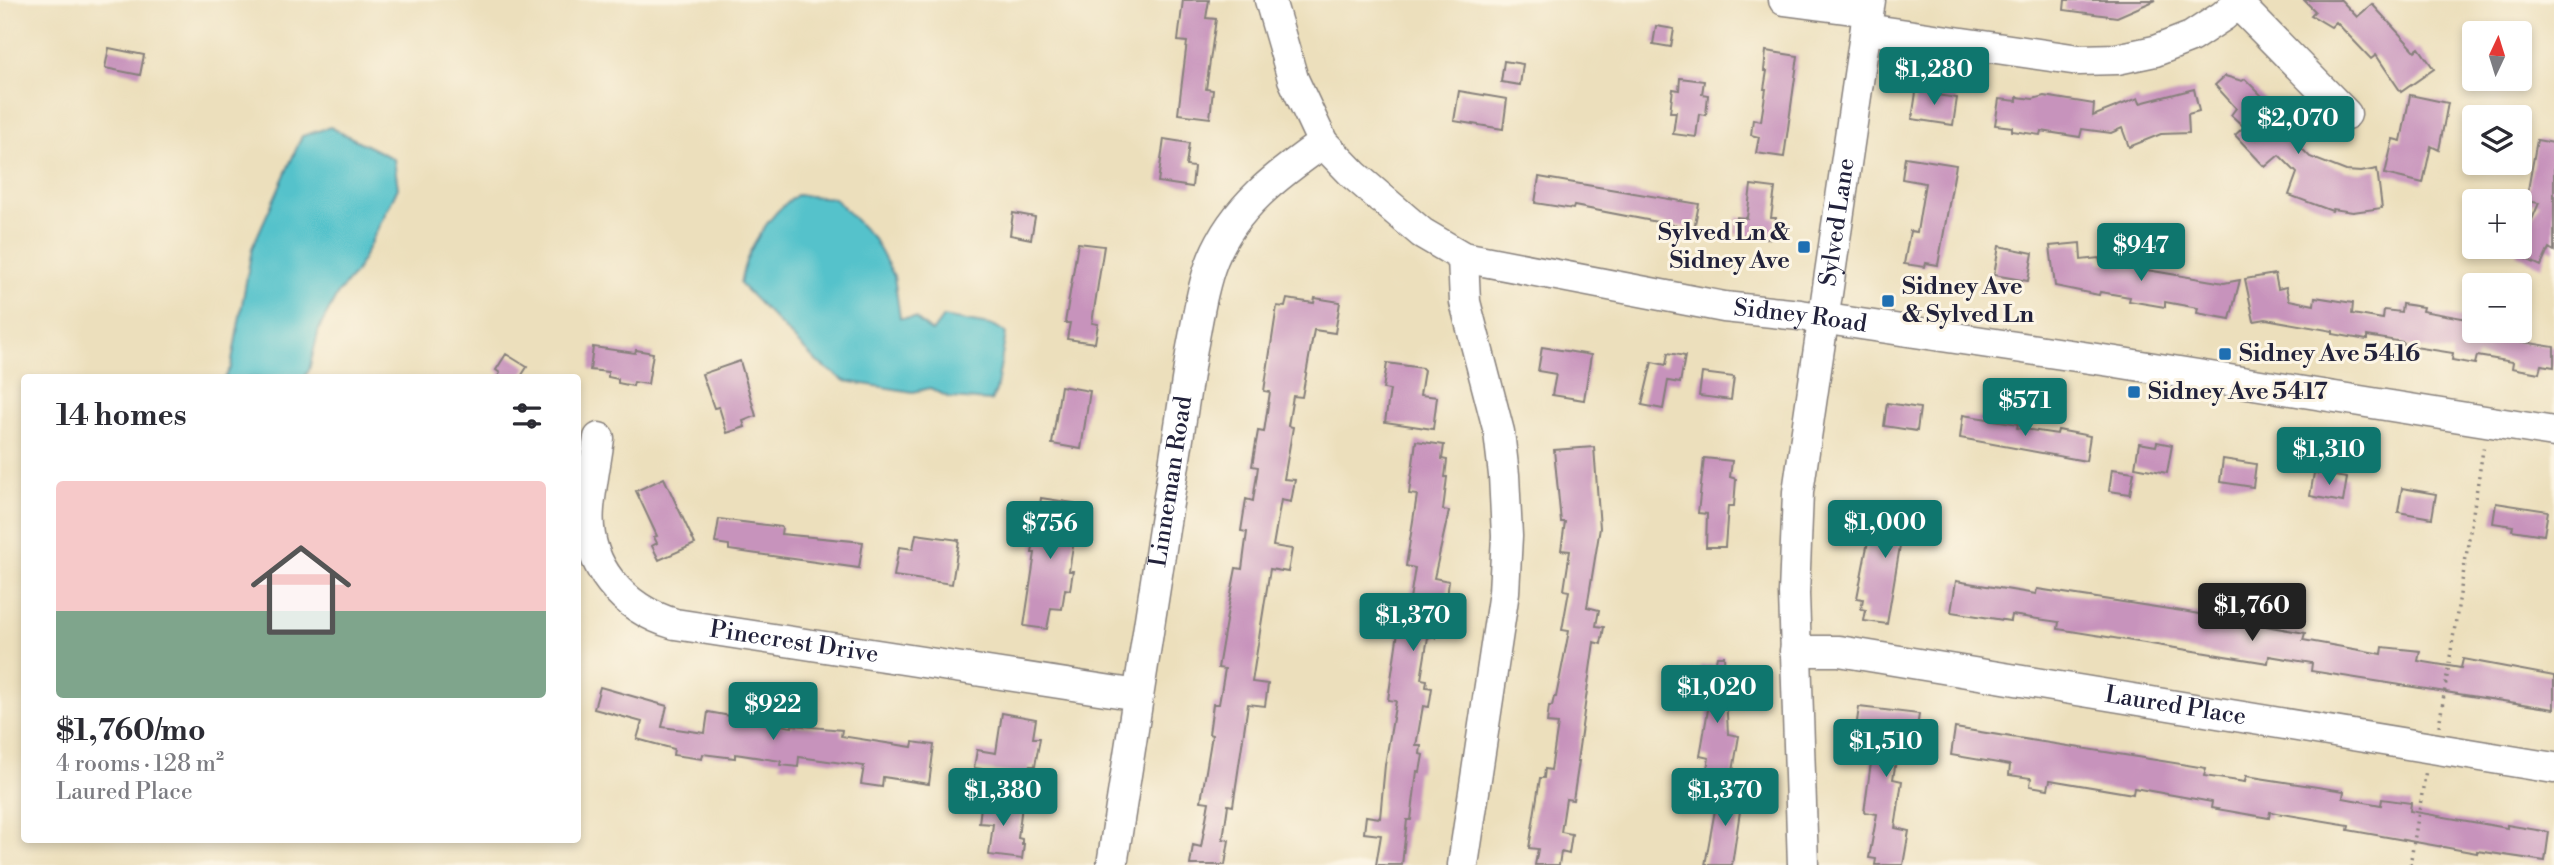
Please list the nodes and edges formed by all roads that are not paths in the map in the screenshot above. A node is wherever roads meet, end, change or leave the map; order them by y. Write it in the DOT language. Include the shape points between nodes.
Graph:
graph roads {
  1 [pos="1270,0"];
  2 [pos="1784,0"];
  3 [pos="2239,2"];
  4 [pos="1868,14"];
  5 [pos="2346,114"];
  6 [pos="1323,143"];
  7 [pos="1463,257"];
  8 [pos="1822,319"];
  9 [pos="2554,432"];
  10 [pos="599,438"];
  11 [pos="1795,651"];
  12 [pos="1138,695"];
  13 [pos="2554,768"];
  14 [pos="1112,865"];
  15 [pos="1462,865"];
  16 [pos="1803,865"];
  1 -- 6 [label="street, Sidney Road" via="1293,79"];
  2 -- 4 [label="street"];
  3 -- 4 [label="street" via="2190,37 2117,59 2079,60"];
  3 -- 5 [label="street"];
  4 -- 8 [label="street, Sylved Lane"];
  6 -- 7 [label="street, Sidney Road" via="1422,233"];
  6 -- 12 [label="street, Linneman Road" via="1276,176 1248,204 1214,257 1204,286"];
  7 -- 8 [label="street, Sidney Road" via="1670,297"];
  7 -- 15 [label="street" via="1465,302 1499,432 1507,536 1504,592"];
  8 -- 9 [label="street, Sidney Road"];
  8 -- 11 [label="street, Sylved Lane" via="1798,492"];
  10 -- 12 [label="street, Pinecrest Drive" via="589,510 595,556 621,596 657,619"];
  11 -- 13 [label="street, Laured Place" via="1839,652"];
  11 -- 16 [label="street, Sylved Lane"];
  12 -- 14 [label="street, Linneman Road"];
}
